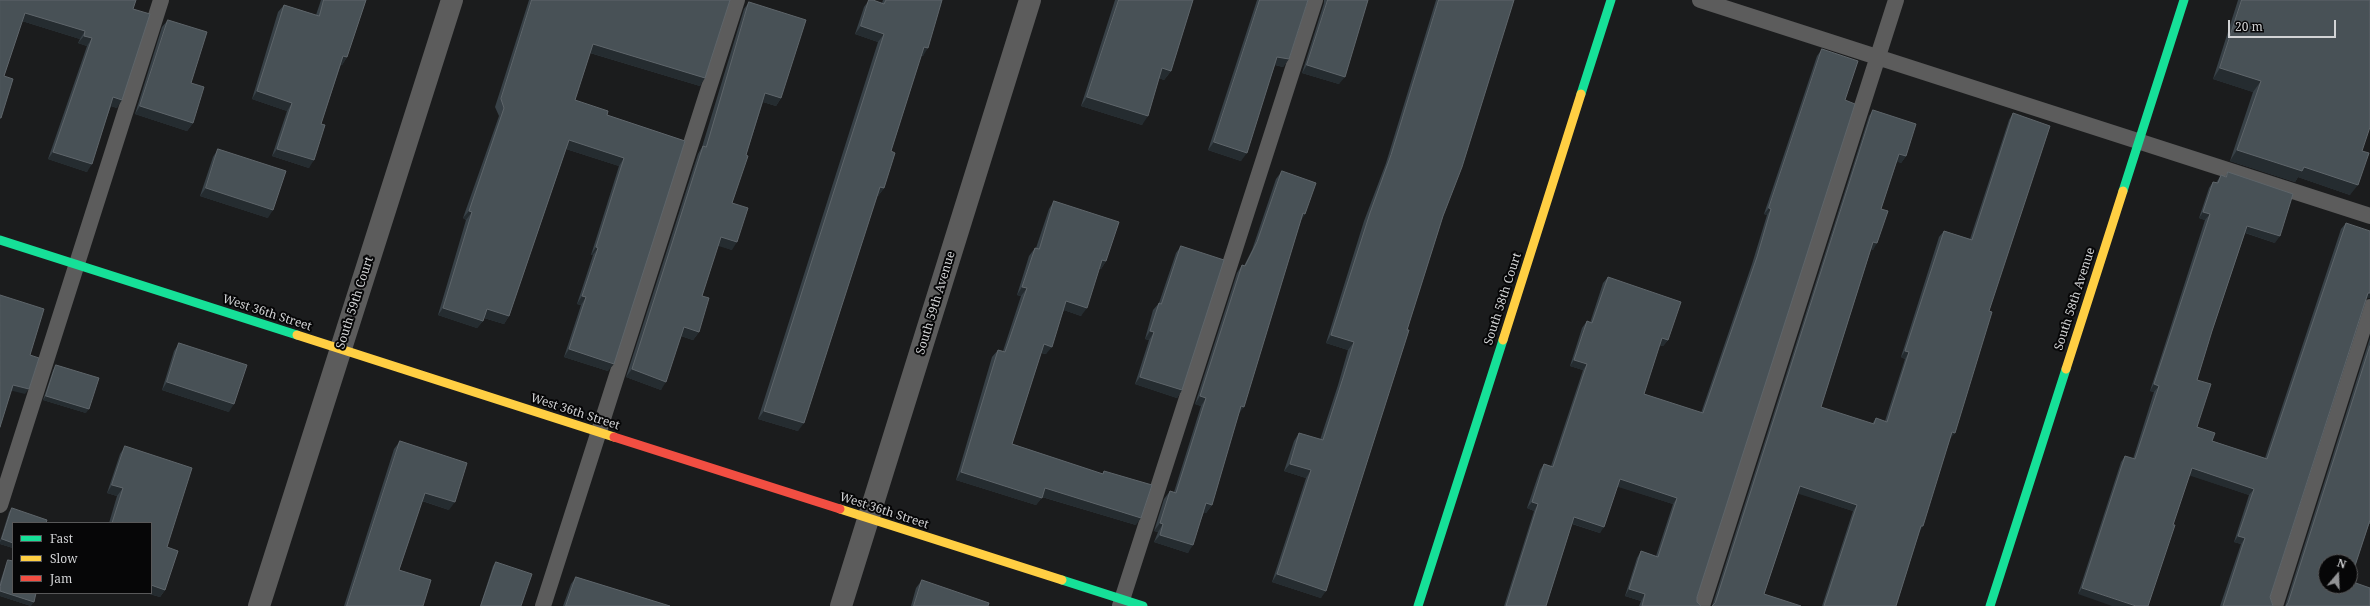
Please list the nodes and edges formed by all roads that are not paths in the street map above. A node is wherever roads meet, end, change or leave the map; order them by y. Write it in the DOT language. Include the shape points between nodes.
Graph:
graph roads {
  1 [pos="161,0"];
  2 [pos="452,0"];
  3 [pos="737,0"];
  4 [pos="1030,0"];
  5 [pos="1315,0"];
  6 [pos="1612,0"];
  7 [pos="1700,0"];
  8 [pos="1896,0"];
  9 [pos="2184,0"];
  10 [pos="1878,57"];
  11 [pos="2138,141"];
  12 [pos="2370,216"];
  13 [pos="0,240"];
  14 [pos="77,265"];
  15 [pos="2370,307"];
  16 [pos="341,349"];
  17 [pos="599,432"];
  18 [pos="0,505"];
  19 [pos="869,518"];
  20 [pos="1121,603"];
  21 [pos="259,606"];
  22 [pos="543,606"];
  23 [pos="841,606"];
  24 [pos="1143,606"];
  25 [pos="1418,606"];
  26 [pos="1702,606"];
  27 [pos="1990,606"];
  28 [pos="2275,606"];
  1 -- 14 [label="lane"];
  2 -- 16 [label="street, South 59th Court"];
  3 -- 17 [label="lane"];
  4 -- 19 [label="street, South 59th Avenue"];
  5 -- 20 [label="lane"];
  6 -- 25 [label="street, South 58th Court"];
  7 -- 10 [label="lane"];
  8 -- 10 [label="lane"];
  9 -- 11 [label="street, South 58th Avenue"];
  10 -- 11 [label="lane"];
  10 -- 26 [label="lane"];
  11 -- 12 [label="lane"];
  11 -- 27 [label="street, South 58th Avenue"];
  13 -- 14 [label="street, West 36th Street"];
  14 -- 16 [label="street, West 36th Street"];
  14 -- 18 [label="lane"];
  15 -- 28 [label="lane"];
  16 -- 17 [label="street, West 36th Street"];
  16 -- 21 [label="street, South 59th Court"];
  17 -- 19 [label="street, West 36th Street"];
  17 -- 22 [label="lane"];
  19 -- 20 [label="street, West 36th Street"];
  19 -- 23 [label="street, South 59th Avenue"];
  20 -- 24 [label="street, West 36th Street"];
}
